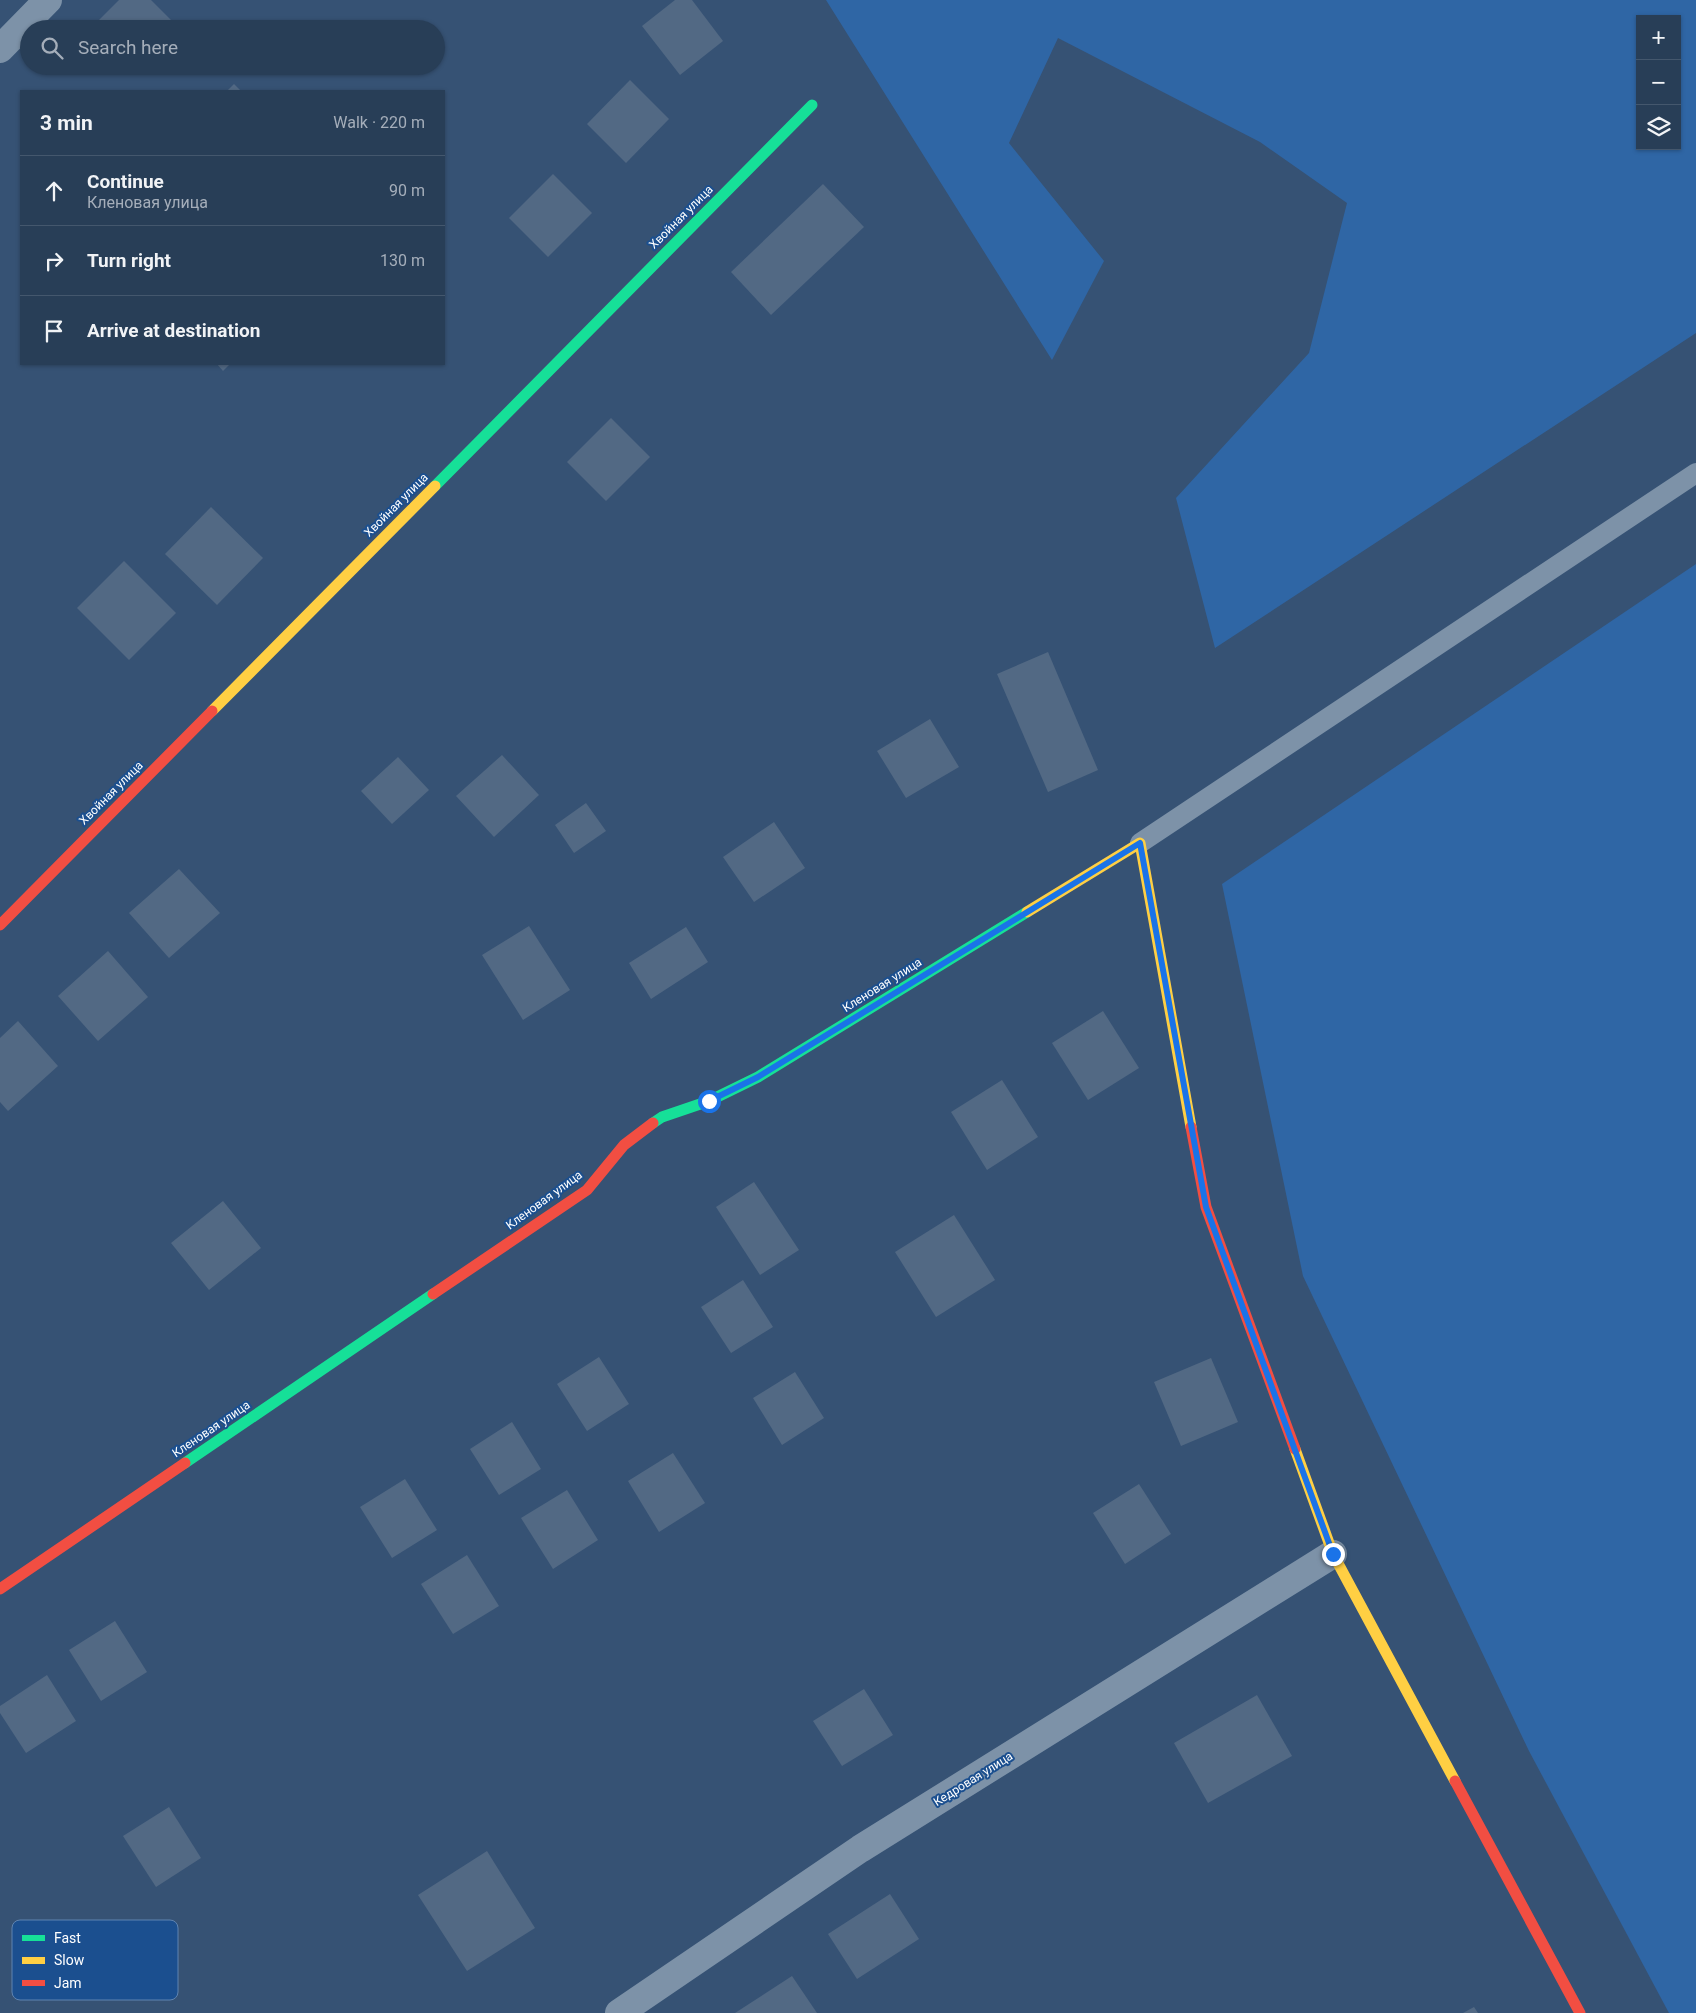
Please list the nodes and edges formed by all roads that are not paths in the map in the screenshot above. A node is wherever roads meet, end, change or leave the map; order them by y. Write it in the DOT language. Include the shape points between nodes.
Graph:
graph roads {
  1 [pos="48,0"];
  2 [pos="28,20"];
  3 [pos="20,29"];
  4 [pos="0,49"];
  5 [pos="812,105"];
  6 [pos="1696,473"];
  7 [pos="1140,843"];
  8 [pos="0,925"];
  9 [pos="1333,1554"];
  10 [pos="0,1589"];
  11 [pos="619,2013"];
  12 [pos="1580,2013"];
  1 -- 2 [label="street"];
  3 -- 4 [label="street"];
  5 -- 8 [label="street, Хвойная улица"];
  6 -- 7 [label="lane"];
  7 -- 9 [label="street" via="1206,1207"];
  7 -- 10 [label="street, Кленовая улица" via="758,1077 709,1101 662,1117 624,1145 587,1190"];
  9 -- 11 [label="street, Кедровая улица" via="860,1850"];
  9 -- 12 [label="street"];
}
